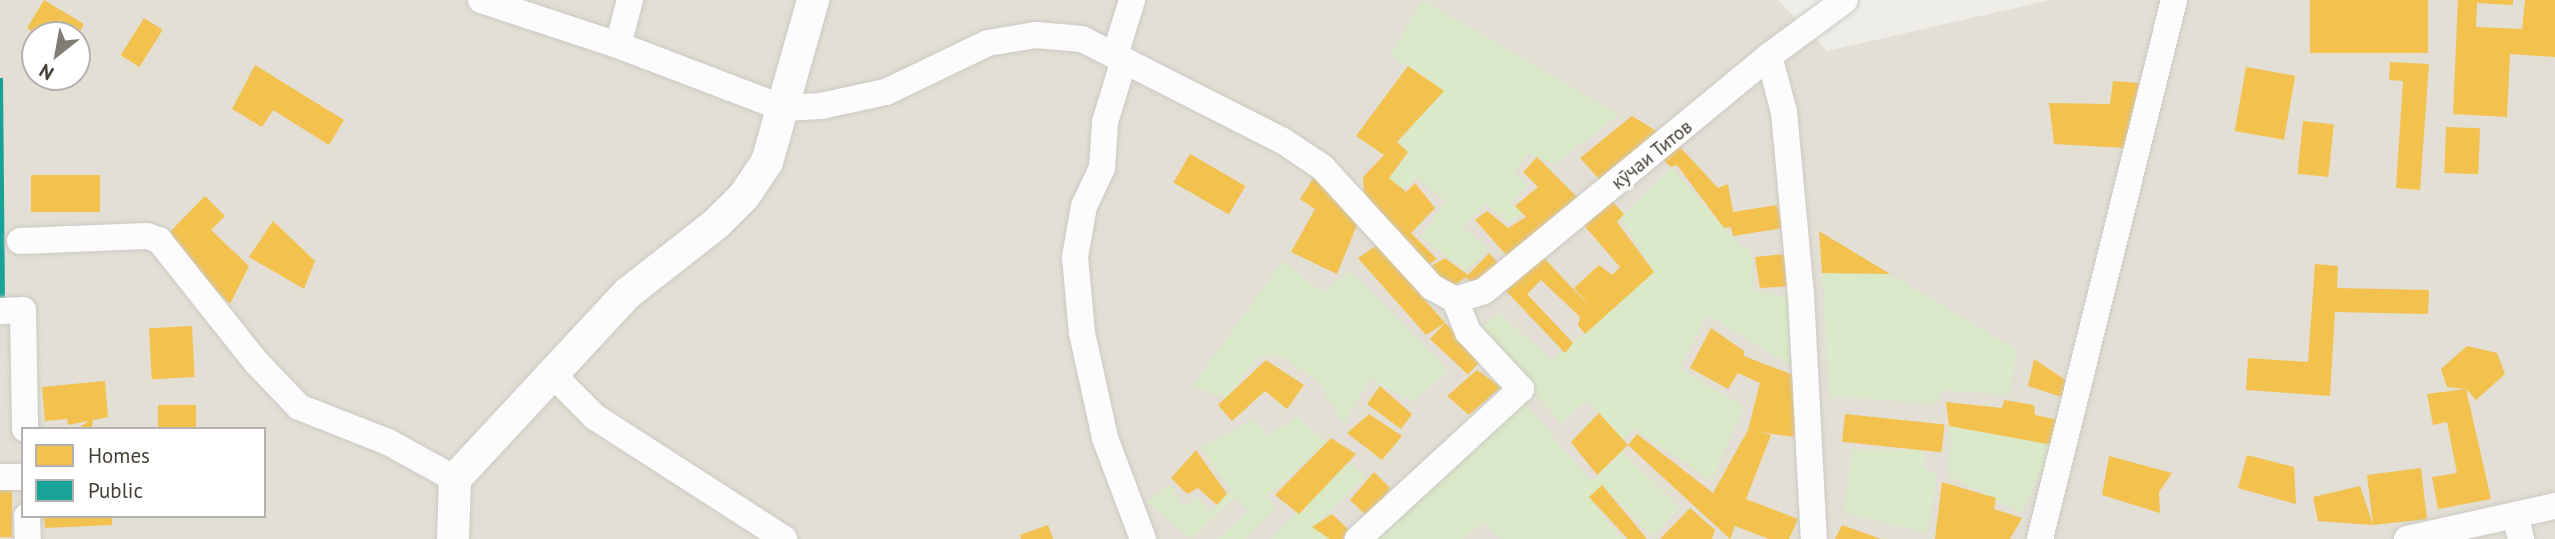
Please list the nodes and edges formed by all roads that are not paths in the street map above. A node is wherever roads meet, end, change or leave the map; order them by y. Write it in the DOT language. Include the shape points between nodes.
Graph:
graph roads {
  1 [pos="481,0"];
  2 [pos="629,0"];
  3 [pos="813,0"];
  4 [pos="1132,0"];
  5 [pos="1845,0"];
  6 [pos="2174,0"];
  7 [pos="618,45"];
  8 [pos="1769,57"];
  9 [pos="1119,58"];
  10 [pos="783,108"];
  11 [pos="20,241"];
  12 [pos="1455,300"];
  13 [pos="0,310"];
  14 [pos="550,372"];
  15 [pos="24,427"];
  16 [pos="0,477"];
  17 [pos="21,477"];
  18 [pos="455,478"];
  19 [pos="2555,506"];
  20 [pos="27,518"];
  21 [pos="2518,527"];
  22 [pos="28,539"];
  23 [pos="453,539"];
  24 [pos="784,539"];
  25 [pos="1143,539"];
  26 [pos="1358,539"];
  27 [pos="1814,539"];
  28 [pos="2040,539"];
  29 [pos="2407,539"];
  1 -- 7 [label="street"];
  2 -- 7 [label="street"];
  3 -- 10 [label="street"];
  4 -- 9 [label="street"];
  5 -- 8 [label="street, кӯчаи Титов"];
  6 -- 28 [label="street"];
  7 -- 10 [label="street"];
  8 -- 12 [label="street, кӯчаи Титов" via="1484,291"];
  8 -- 27 [label="street" via="1786,125"];
  9 -- 10 [label="street" via="1082,38 1036,34 988,43 886,92 821,106"];
  9 -- 12 [label="street" via="1283,141 1322,167 1432,286"];
  9 -- 25 [label="street" via="1105,121 1102,168 1084,206 1075,257 1082,332 1105,438"];
  10 -- 14 [label="street" via="767,162 744,196 716,224 628,293"];
  11 -- 18 [label="street" via="146,236 159,240 256,362 299,407 388,442"];
  12 -- 26 [label="street" via="1468,332 1521,389"];
  13 -- 15 [label="street" via="23,310"];
  14 -- 18 [label="street"];
  14 -- 24 [label="street" via="595,417"];
  16 -- 17 [label="street"];
  18 -- 23 [label="street"];
  19 -- 21 [label="street"];
  20 -- 22 [label="street"];
  21 -- 29 [label="street"];
}
